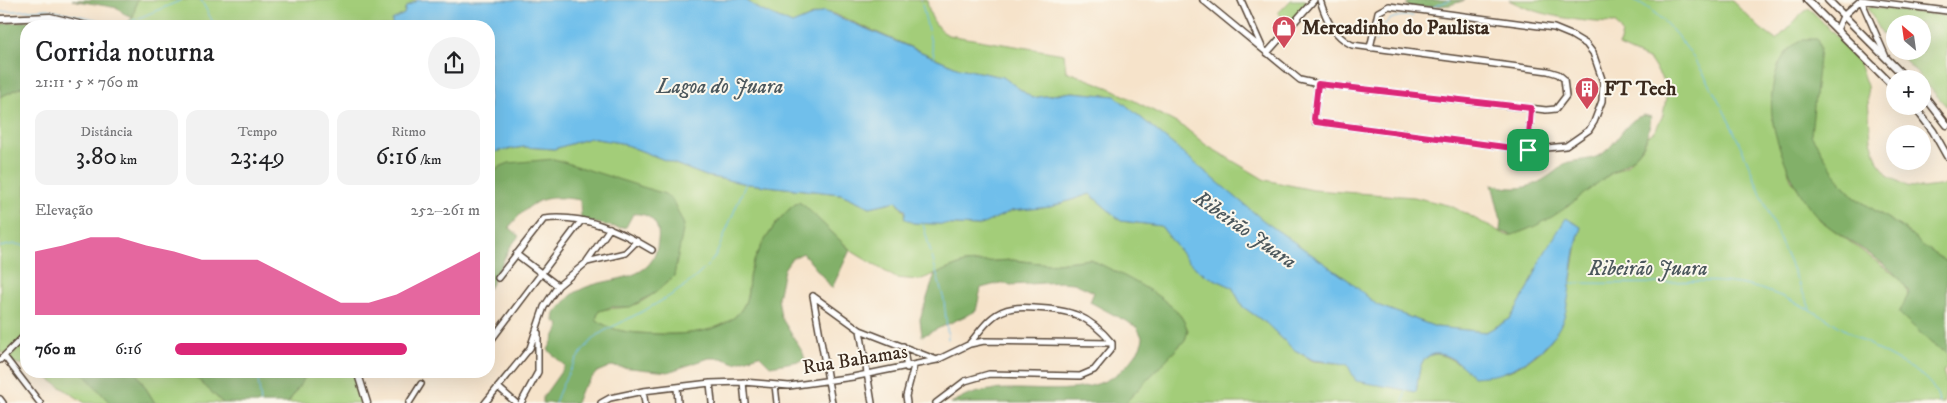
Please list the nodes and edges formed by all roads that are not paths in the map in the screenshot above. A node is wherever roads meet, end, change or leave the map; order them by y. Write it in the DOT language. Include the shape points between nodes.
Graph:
graph roads {
  1 [pos="1203,0"];
  2 [pos="1241,0"];
  3 [pos="1314,0"];
  4 [pos="1320,0"];
  5 [pos="1807,0"];
  6 [pos="1828,0"];
  7 [pos="1861,0"];
  8 [pos="1919,0"];
  9 [pos="1920,7"];
  10 [pos="1947,11"];
  11 [pos="1843,16"];
  12 [pos="0,20"];
  13 [pos="62,20"];
  14 [pos="1837,30"];
  15 [pos="1370,48"];
  16 [pos="1265,52"];
  17 [pos="1886,57"];
  18 [pos="1886,58"];
  19 [pos="1888,60"];
  20 [pos="1898,70"];
  21 [pos="1886,79"];
  22 [pos="1318,84"];
  23 [pos="1931,105"];
  24 [pos="1531,108"];
  25 [pos="1921,115"];
  26 [pos="1947,125"];
  27 [pos="1528,150"];
  28 [pos="1947,156"];
  29 [pos="581,221"];
  30 [pos="610,228"];
  31 [pos="637,241"];
  32 [pos="652,250"];
  33 [pos="516,254"];
  34 [pos="587,262"];
  35 [pos="542,274"];
  36 [pos="498,278"];
  37 [pos="558,286"];
  38 [pos="537,330"];
  39 [pos="860,330"];
  40 [pos="495,335"];
  41 [pos="20,340"];
  42 [pos="1112,343"];
  43 [pos="970,344"];
  44 [pos="903,346"];
  45 [pos="2,358"];
  46 [pos="937,360"];
  47 [pos="914,366"];
  48 [pos="907,368"];
  49 [pos="868,375"];
  50 [pos="359,378"];
  51 [pos="828,381"];
  52 [pos="743,382"];
  53 [pos="710,383"];
  54 [pos="421,384"];
  55 [pos="775,385"];
  56 [pos="498,387"];
  57 [pos="677,387"];
  58 [pos="643,390"];
  59 [pos="0,399"];
  60 [pos="611,400"];
  61 [pos="3,403"];
  62 [pos="40,403"];
  63 [pos="367,403"];
  64 [pos="409,403"];
  65 [pos="485,403"];
  66 [pos="516,403"];
  67 [pos="521,403"];
  68 [pos="601,403"];
  69 [pos="644,403"];
  70 [pos="678,403"];
  71 [pos="712,403"];
  72 [pos="746,403"];
  73 [pos="777,403"];
  74 [pos="832,403"];
  75 [pos="872,403"];
  76 [pos="907,403"];
  77 [pos="936,403"];
  1 -- 16 [label="street"];
  2 -- 16 [label="street"];
  3 -- 16 [label="street"];
  4 -- 15 [label="street" via="1329,24 1339,38 1352,46"];
  5 -- 14 [label="main road"];
  6 -- 11 [label="main road"];
  7 -- 9 [label="street"];
  7 -- 11 [label="street"];
  7 -- 17 [label="street"];
  8 -- 9 [label="street"];
  9 -- 10 [label="street"];
  11 -- 14 [label="street"];
  11 -- 18 [label="main road"];
  12 -- 13 [label="main road" via="50,17"];
  14 -- 21 [label="main road"];
  15 -- 24 [label="street" via="1558,74 1564,79 1567,89 1562,103 1556,108"];
  15 -- 27 [label="street" via="1378,12 1389,6 1554,28 1586,44 1593,53 1603,82 1602,101 1594,122 1589,130 1566,146"];
  16 -- 22 [label="street" via="1300,80"];
  19 -- 20 [label="main road"];
  22 -- 24 [label="street"];
  22 -- 27 [label="street" via="1314,121"];
  23 -- 26 [label="main road"];
  24 -- 27 [label="street"];
  25 -- 28 [label="main road"];
  29 -- 30 [label="street"];
  29 -- 33 [label="street" via="555,217 544,219"];
  29 -- 35 [label="street"];
  30 -- 31 [label="street"];
  30 -- 34 [label="street"];
  31 -- 32 [label="street"];
  31 -- 34 [label="street" via="625,253"];
  33 -- 35 [label="street"];
  33 -- 36 [label="street"];
  34 -- 37 [label="street"];
  35 -- 37 [label="street"];
  35 -- 40 [label="street"];
  37 -- 38 [label="street" via="544,307"];
  38 -- 56 [label="street" via="530,348"];
  38 -- 67 [label="street" via="538,372"];
  39 -- 44 [label="street"];
  39 -- 49 [label="street"];
  39 -- 51 [label="street" via="813,296"];
  41 -- 45 [label="street"];
  42 -- 43 [label="street, Rua Bahamas" via="1030,340"];
  42 -- 43 [label="street" via="1088,320 1064,309 1018,307 993,316"];
  42 -- 77 [label="street" via="1105,359 1094,370 1080,376 989,374 965,382"];
  43 -- 46 [label="street, Rua Bahamas"];
  44 -- 46 [label="street"];
  44 -- 48 [label="street"];
  45 -- 62 [label="street"];
  46 -- 47 [label="street, Rua Bahamas"];
  47 -- 48 [label="street, Rua Bahamas"];
  47 -- 76 [label="street"];
  48 -- 49 [label="street, Rua Bahamas"];
  49 -- 51 [label="street, Rua Bahamas"];
  49 -- 75 [label="street"];
  50 -- 63 [label="main road"];
  51 -- 55 [label="street, Rua Bahamas"];
  51 -- 74 [label="street"];
  52 -- 53 [label="street, Rua Bahamas"];
  52 -- 55 [label="street, Rua Bahamas"];
  52 -- 72 [label="street"];
  53 -- 57 [label="street, Rua Bahamas"];
  53 -- 71 [label="street"];
  54 -- 64 [label="street"];
  55 -- 73 [label="street"];
  56 -- 65 [label="street"];
  56 -- 66 [label="street"];
  57 -- 58 [label="street, Rua Bahamas"];
  57 -- 70 [label="street"];
  58 -- 60 [label="street, Rua Bahamas"];
  58 -- 69 [label="street"];
  59 -- 61 [label="street"];
  60 -- 68 [label="street, Rua Bahamas"];
}
